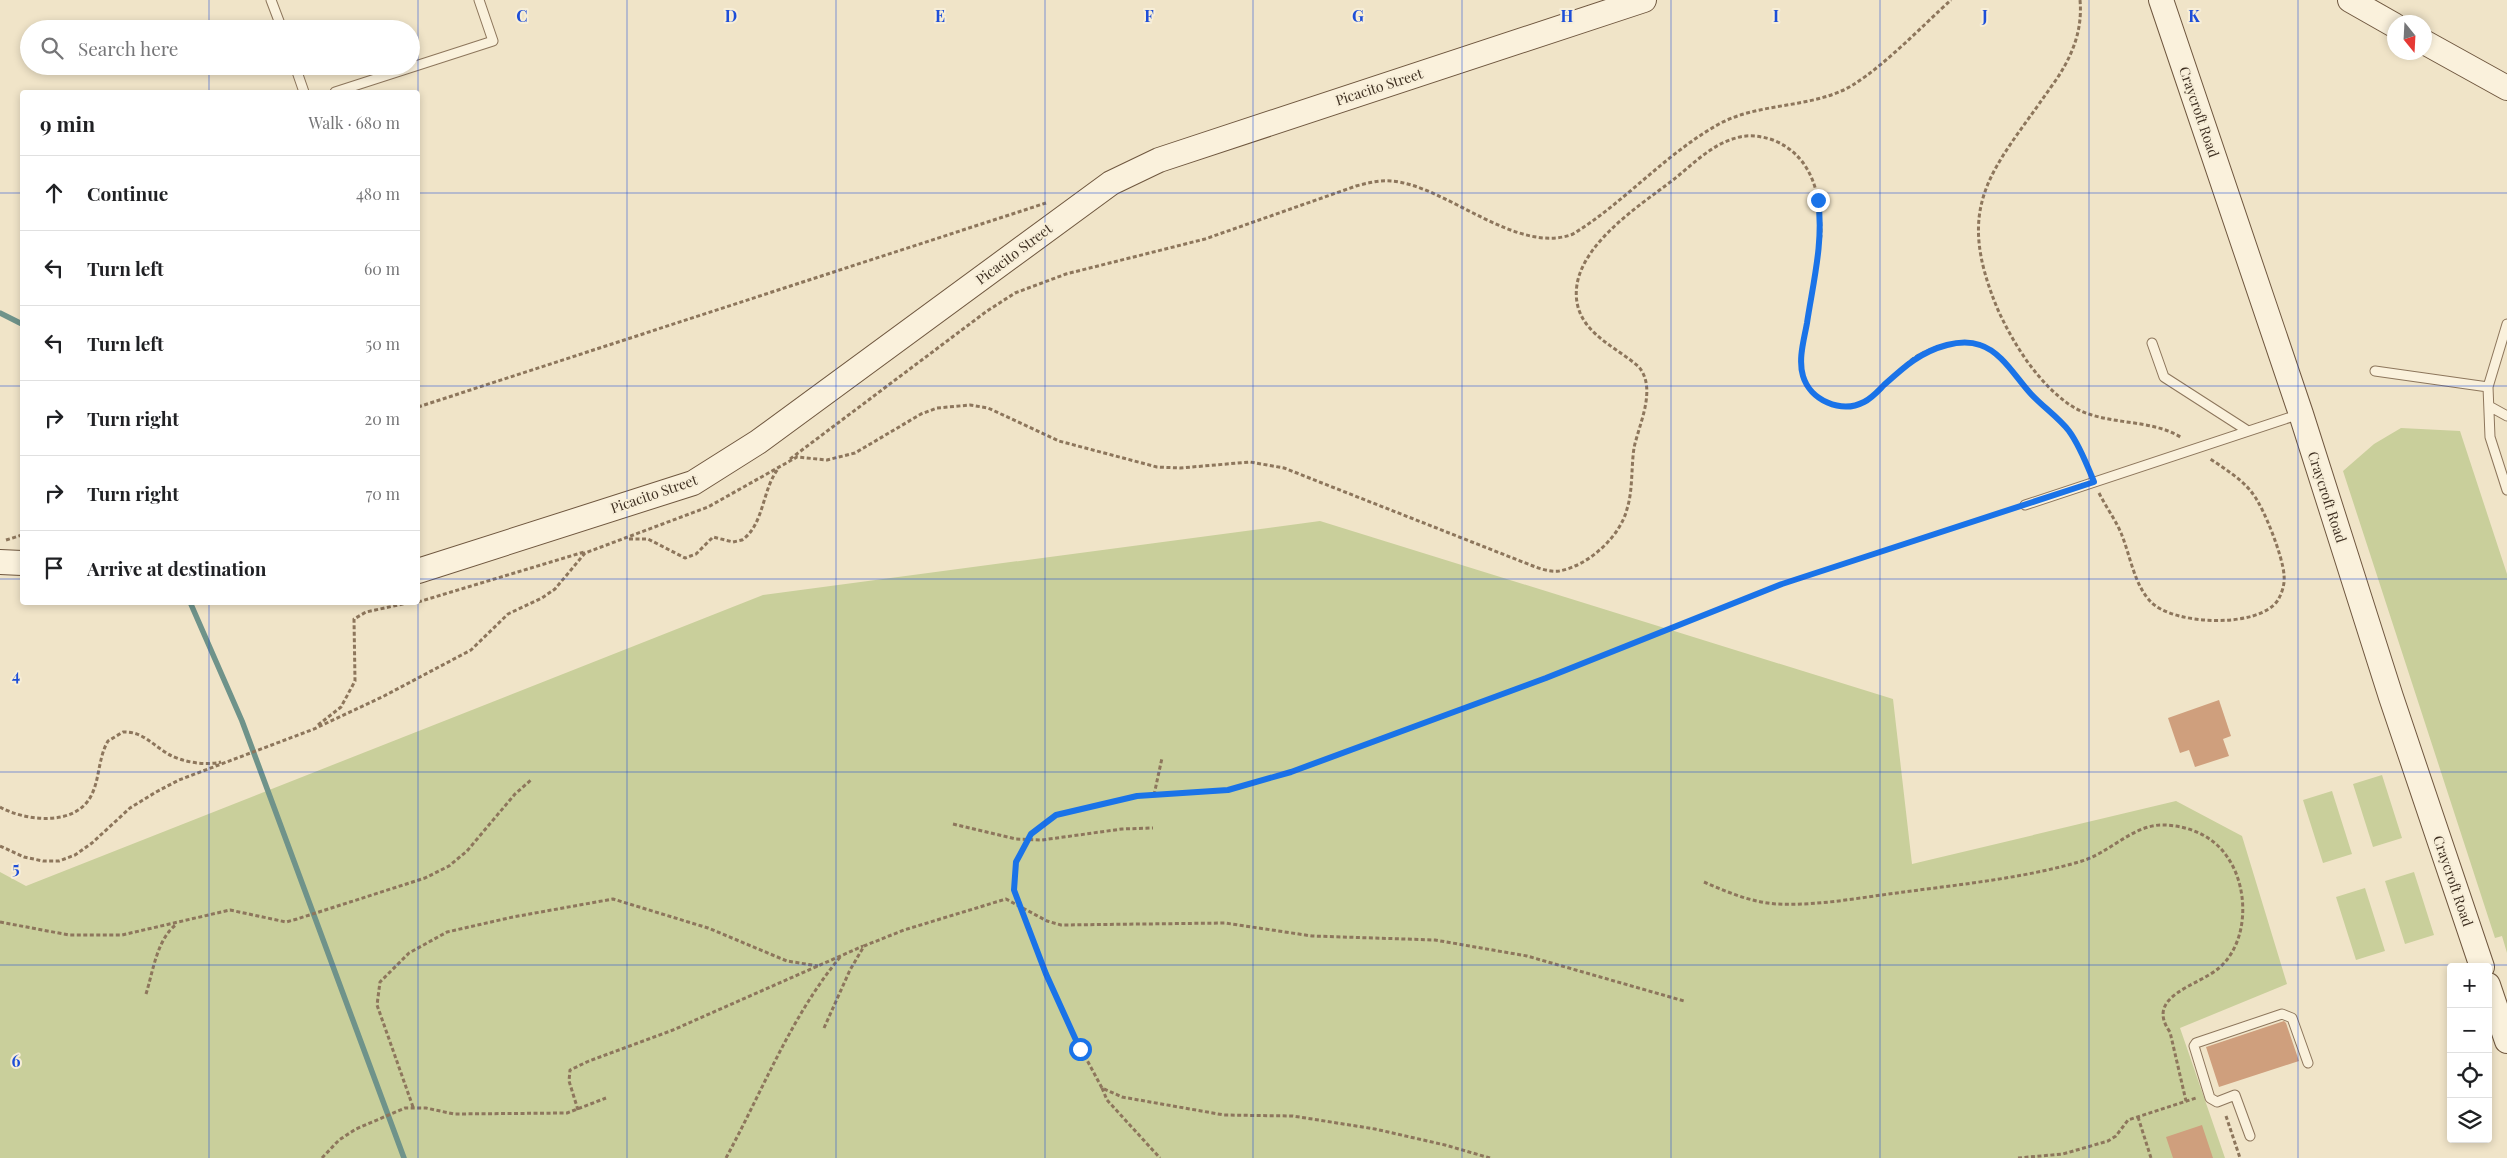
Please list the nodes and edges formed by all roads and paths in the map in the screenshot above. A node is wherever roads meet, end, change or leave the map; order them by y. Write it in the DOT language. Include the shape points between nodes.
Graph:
graph roads {
  1 [pos="272,0"];
  2 [pos="480,0"];
  3 [pos="1644,0"];
  4 [pos="1950,0"];
  5 [pos="2080,0"];
  6 [pos="2161,0"];
  7 [pos="2165,0"];
  8 [pos="2350,0"];
  9 [pos="279,20"];
  10 [pos="2387,21"];
  11 [pos="2170,27"];
  12 [pos="2432,46"];
  13 [pos="420,65"];
  14 [pos="298,75"];
  15 [pos="388,75"];
  16 [pos="2507,88"];
  17 [pos="303,90"];
  18 [pos="341,90"];
  19 [pos="1054,201"];
  20 [pos="2507,324"];
  21 [pos="2152,343"];
  22 [pos="2375,371"];
  23 [pos="2488,387"];
  24 [pos="420,406"];
  25 [pos="2489,406"];
  26 [pos="2301,414"];
  27 [pos="2507,416"];
  28 [pos="2248,431"];
  29 [pos="2196,448"];
  30 [pos="782,465"];
  31 [pos="2094,482"];
  32 [pos="2507,490"];
  33 [pos="2025,505"];
  34 [pos="20,536"];
  35 [pos="0,542"];
  36 [pos="607,545"];
  37 [pos="0,562"];
  38 [pos="20,563"];
  39 [pos="420,570"];
  40 [pos="420,601"];
  41 [pos="398,605"];
  42 [pos="314,729"];
  43 [pos="1162,758"];
  44 [pos="236,759"];
  45 [pos="531,780"];
  46 [pos="1154,795"];
  47 [pos="0,807"];
  48 [pos="953,824"];
  49 [pos="1153,828"];
  50 [pos="1028,840"];
  51 [pos="0,846"];
  52 [pos="1704,882"];
  53 [pos="1022,908"];
  54 [pos="0,922"];
  55 [pos="179,922"];
  56 [pos="864,946"];
  57 [pos="843,953"];
  58 [pos="2481,963"];
  59 [pos="818,966"];
  60 [pos="146,994"];
  61 [pos="2492,997"];
  62 [pos="1684,1001"];
  63 [pos="824,1028"];
  64 [pos="2507,1041"];
  65 [pos="2308,1062"];
  66 [pos="1102,1088"];
  67 [pos="2208,1094"];
  68 [pos="606,1098"];
  69 [pos="2186,1101"];
  70 [pos="414,1107"];
  71 [pos="578,1110"];
  72 [pos="2226,1116"];
  73 [pos="2138,1117"];
  74 [pos="2250,1136"];
  75 [pos="322,1158"];
  76 [pos="726,1158"];
  77 [pos="1160,1158"];
  78 [pos="1490,1158"];
  79 [pos="2018,1158"];
  80 [pos="2151,1158"];
  81 [pos="2240,1158"];
  1 -- 9 [label="lane"];
  2 -- 13 [label="lane" via="493,41"];
  3 -- 39 [label="street, Picacito Street" via="1159,160 1111,182 758,442 693,483"];
  4 -- 30 [label="path" via="1876,68 1849,88 1811,100 1752,110 1718,125 1659,166 1573,234 1554,238 1520,232 1404,184 1379,182 1356,186 1214,236 1148,255 1092,266 1015,293"];
  5 -- 29 [label="path" via="2078,36 2067,63 1998,163 1985,188 1978,228 1981,255 1991,291 2013,340 2056,393 2078,410 2170,432"];
  6 -- 11 [label="street, Craycroft Road"];
  7 -- 11 [label="street, Craycroft Road"];
  8 -- 10 [label="street"];
  11 -- 26 [label="street, Craycroft Road"];
  12 -- 16 [label="street"];
  14 -- 17 [label="lane"];
  15 -- 18 [label="lane"];
  19 -- 24 [label="path"];
  20 -- 23 [label="lane"];
  21 -- 28 [label="lane" via="2164,377"];
  22 -- 23 [label="lane"];
  23 -- 25 [label="lane"];
  25 -- 27 [label="lane"];
  25 -- 32 [label="lane" via="2490,437"];
  26 -- 28 [label="lane"];
  26 -- 58 [label="street, Craycroft Road" via="2388,688"];
  28 -- 29 [label="lane"];
  29 -- 31 [label="lane"];
  29 -- 31 [label="path" via="2246,486 2265,515 2283,567 2284,584 2275,604 2258,615 2193,620 2155,606 2142,590 2121,532"];
  30 -- 31 [label="path" via="797,457 827,460 855,453 937,408 979,406 1016,419 1059,441 1157,467 1237,462 1284,468 1533,566 1554,571 1567,568 1600,548 1626,514 1633,455 1646,393 1643,373 1601,338 1583,318 1577,298 1578,280 1600,241 1624,218 1715,147 1748,136 1769,139 1790,148 1805,165 1816,190 1821,235 1801,362 1806,383 1814,394 1834,405 1857,405 1926,352 1954,343 1981,345 1997,356 2066,427"];
  30 -- 36 [label="path" via="708,507"];
  30 -- 36 [label="path" via="769,484 755,525 740,541 712,537 688,558 643,537"];
  31 -- 33 [label="lane"];
  33 -- 46 [label="path" via="1782,584 1546,678 1291,772 1228,790"];
  34 -- 35 [label="path"];
  36 -- 40 [label="path"];
  36 -- 42 [label="path" via="581,556 555,589 508,614 471,650"];
  37 -- 38 [label="street"];
  41 -- 42 [label="path" via="366,612 354,619 356,681 341,707"];
  42 -- 44 [label="path"];
  43 -- 46 [label="path"];
  44 -- 47 [label="path" via="212,764 184,760 166,753 141,736 123,732 108,741 91,797 76,811 41,819"];
  44 -- 51 [label="path" via="179,780 142,800 92,843 67,859 35,860"];
  45 -- 55 [label="path" via="467,851 425,878 286,922 230,910"];
  46 -- 50 [label="path" via="1056,815"];
  48 -- 50 [label="path"];
  49 -- 50 [label="path"];
  50 -- 53 [label="path" via="1016,862 1014,890"];
  52 -- 69 [label="path" via="1776,904 1833,901 2081,862 2160,825 2193,830 2227,856 2240,883 2243,911 2237,939 2221,966 2173,996 2161,1014 2170,1032"];
  53 -- 56 [label="path" via="1006,899 989,903"];
  53 -- 62 [label="path" via="1061,925 1225,923 1312,936 1435,940 1527,956"];
  53 -- 66 [label="path" via="1046,974 1080,1049"];
  54 -- 55 [label="path" via="69,936 122,935"];
  55 -- 60 [label="path" via="168,930 162,942"];
  56 -- 57 [label="path"];
  56 -- 63 [label="path"];
  57 -- 59 [label="path"];
  57 -- 76 [label="path" via="824,976 797,1020"];
  59 -- 70 [label="path" via="787,961 708,928 613,899 447,932 409,953 380,982 377,1005"];
  59 -- 71 [label="path" via="673,1030 570,1070 569,1081"];
  61 -- 64 [label="street"];
  65 -- 67 [label="lane" via="2292,1018 2282,1014 2196,1043 2194,1050"];
  66 -- 77 [label="path" via="1107,1100"];
  66 -- 78 [label="path" via="1122,1097 1224,1116 1293,1116 1375,1129"];
  67 -- 69 [label="path"];
  67 -- 74 [label="lane" via="2212,1101 2217,1102 2236,1095"];
  68 -- 71 [label="path"];
  69 -- 73 [label="path"];
  70 -- 71 [label="path" via="454,1114 567,1113"];
  70 -- 75 [label="path" via="356,1129 339,1140"];
  72 -- 81 [label="path"];
  73 -- 79 [label="path" via="2128,1120 2108,1141 2063,1154"];
  73 -- 80 [label="path"];
}
